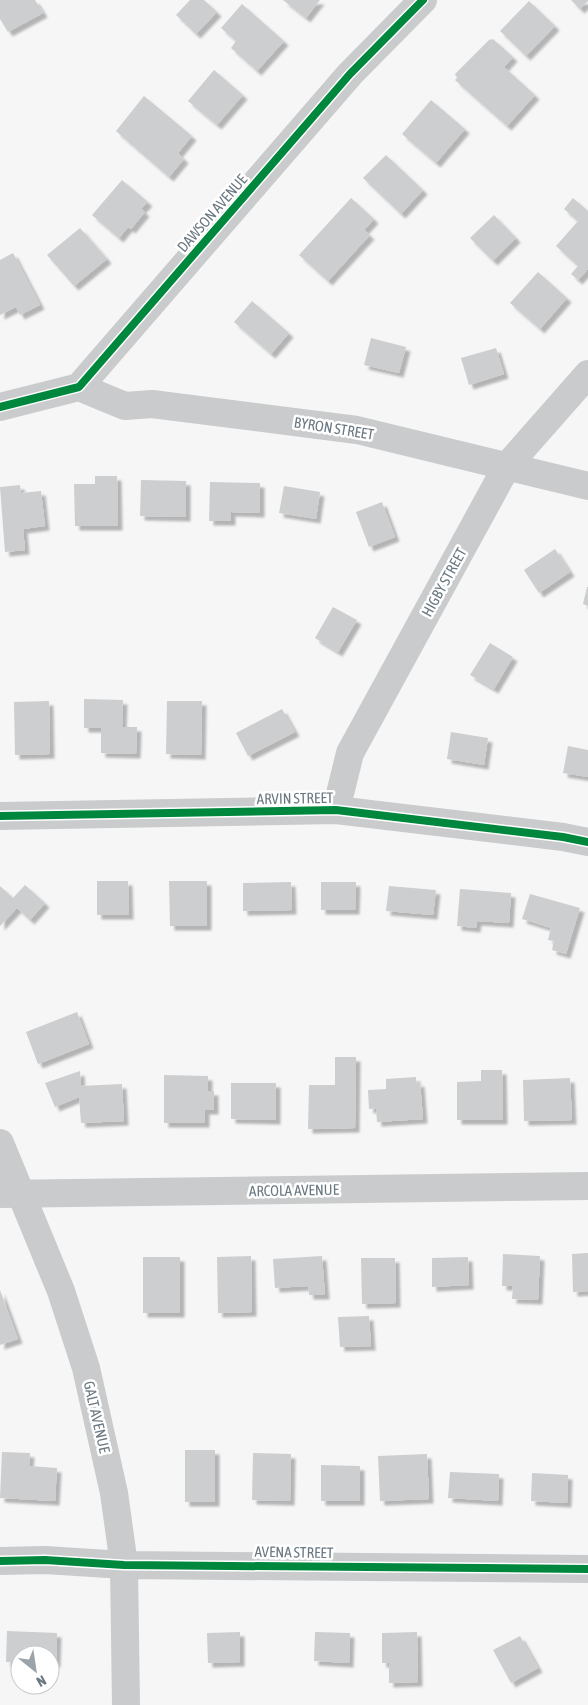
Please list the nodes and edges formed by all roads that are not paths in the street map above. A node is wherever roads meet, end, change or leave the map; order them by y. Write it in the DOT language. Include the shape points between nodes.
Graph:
graph roads {
  1 [pos="423,0"];
  2 [pos="588,374"];
  3 [pos="79,387"];
  4 [pos="0,407"];
  5 [pos="507,466"];
  6 [pos="588,486"];
  7 [pos="336,810"];
  8 [pos="0,816"];
  9 [pos="588,842"];
  10 [pos="0,1143"];
  11 [pos="588,1186"];
  12 [pos="10,1193"];
  13 [pos="0,1561"];
  14 [pos="124,1565"];
  15 [pos="588,1569"];
  16 [pos="126,1705"];
  1 -- 3 [label="street, DAWSON AVENUE" via="350,74"];
  2 -- 5 [label="street, HIGBY STREET"];
  3 -- 4 [label="street"];
  3 -- 5 [label="street, BYRON STREET" via="125,406 152,404 357,430"];
  5 -- 6 [label="street, BYRON STREET"];
  5 -- 7 [label="street, HIGBY STREET" via="350,753"];
  7 -- 8 [label="street, ARVIN STREET"];
  7 -- 9 [label="street, ARVIN STREET"];
  10 -- 12 [label="street, GALT AVENUE"];
  11 -- 12 [label="street, ARCOLA AVENUE"];
  12 -- 14 [label="street, GALT AVENUE" via="61,1291 86,1368 114,1494"];
  13 -- 14 [label="street, AVENA STREET"];
  14 -- 15 [label="street, AVENA STREET"];
  14 -- 16 [label="street, GALT AVENUE"];
}
